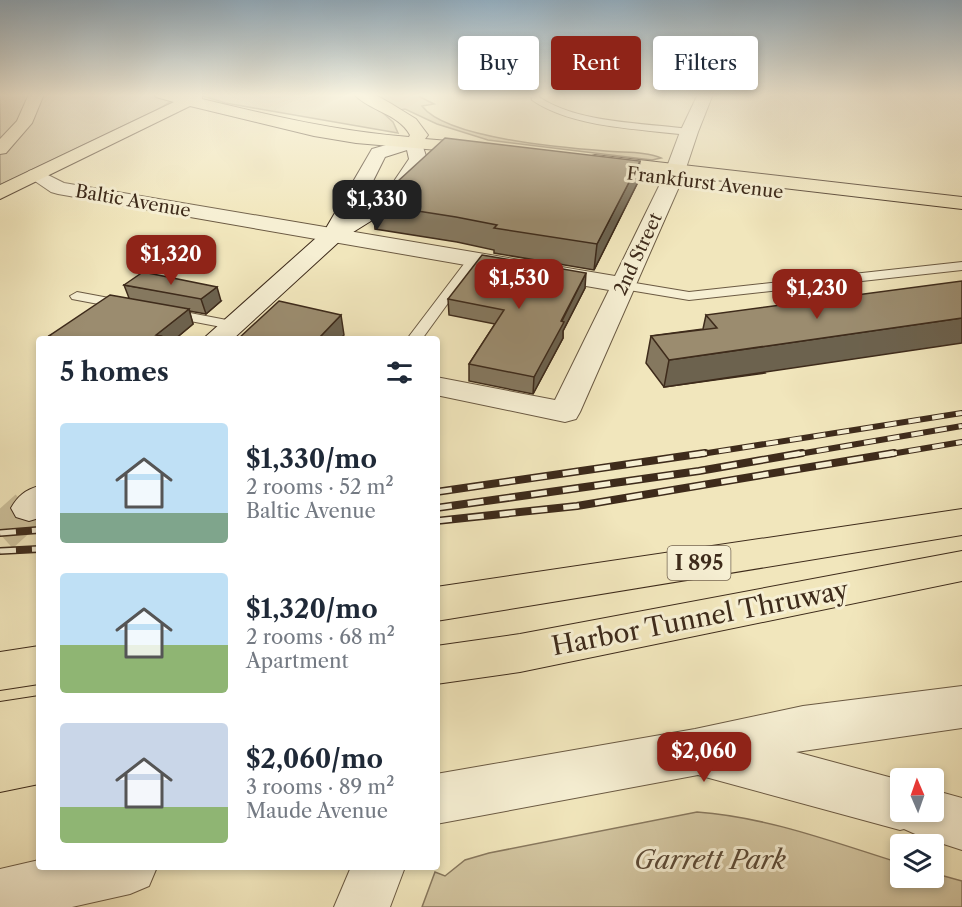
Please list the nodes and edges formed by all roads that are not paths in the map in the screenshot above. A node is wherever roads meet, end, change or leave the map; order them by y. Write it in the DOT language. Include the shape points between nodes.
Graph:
graph roads {
  1 [pos="11,136"];
  2 [pos="115,136"];
  3 [pos="346,136"];
  4 [pos="418,136"];
  5 [pos="687,136"];
  6 [pos="414,142"];
  7 [pos="0,148"];
  8 [pos="496,154"];
  9 [pos="576,164"];
  10 [pos="36,175"];
  11 [pos="674,175"];
  12 [pos="361,189"];
  13 [pos="0,193"];
  14 [pos="395,194"];
  15 [pos="962,203"];
  16 [pos="962,213"];
  17 [pos="334,234"];
  18 [pos="474,258"];
  19 [pos="962,266"];
  20 [pos="623,285"];
  21 [pos="77,296"];
  22 [pos="225,332"];
  23 [pos="416,336"];
  24 [pos="440,387"];
  25 [pos="962,522"];
  26 [pos="962,566"];
  27 [pos="440,603"];
  28 [pos="520,653"];
  29 [pos="440,663"];
  30 [pos="36,665"];
  31 [pos="0,671"];
  32 [pos="440,674"];
  33 [pos="962,707"];
  34 [pos="36,718"];
  35 [pos="0,724"];
  36 [pos="695,752"];
  37 [pos="36,761"];
  38 [pos="0,768"];
  39 [pos="440,798"];
  40 [pos="890,802"];
  41 [pos="944,819"];
  42 [pos="962,824"];
  43 [pos="117,870"];
  44 [pos="377,870"];
  45 [pos="0,896"];
  46 [pos="362,907"];
  1 -- 7 [label="main road"];
  2 -- 10 [label="main road"];
  3 -- 6 [label="main road"];
  4 -- 6 [label="main road"];
  5 -- 11 [label="street, 2nd Street"];
  6 -- 8 [label="main road" via="472,156"];
  6 -- 12 [label="street" via="378,153"];
  6 -- 14 [label="street" via="418,159"];
  9 -- 11 [label="main road, Frankfurst Avenue"];
  10 -- 13 [label="main road"];
  10 -- 17 [label="street, Baltic Avenue" via="58,188"];
  11 -- 15 [label="main road, Frankfurst Avenue"];
  11 -- 16 [label="main road, Frankfurst Avenue"];
  11 -- 20 [label="street, 2nd Street"];
  12 -- 14 [label="street"];
  12 -- 17 [label="street"];
  14 -- 17 [label="street"];
  17 -- 18 [label="street, Baltic Avenue"];
  17 -- 22 [label="street"];
  18 -- 20 [label="street, Baltic Avenue"];
  18 -- 23 [label="lane"];
  19 -- 20 [label="lane" via="689,296"];
  20 -- 24 [label="street, 2nd Street" via="565,412"];
  21 -- 22 [label="lane" via="147,309"];
  25 -- 27 [label="main road, I 895"];
  26 -- 28 [label="main road, Harbor Tunnel Thruway / I 895"];
  28 -- 29 [label="main road, Harbor Tunnel Thruway / I 895"];
  28 -- 32 [label="main road"];
  30 -- 31 [label="main road"];
  33 -- 36 [label="street" via="803,728"];
  34 -- 35 [label="main road"];
  36 -- 39 [label="street"];
  36 -- 40 [label="street"];
  37 -- 38 [label="main road"];
  41 -- 42 [label="street"];
  43 -- 45 [label="street"];
  44 -- 46 [label="street"];
}
